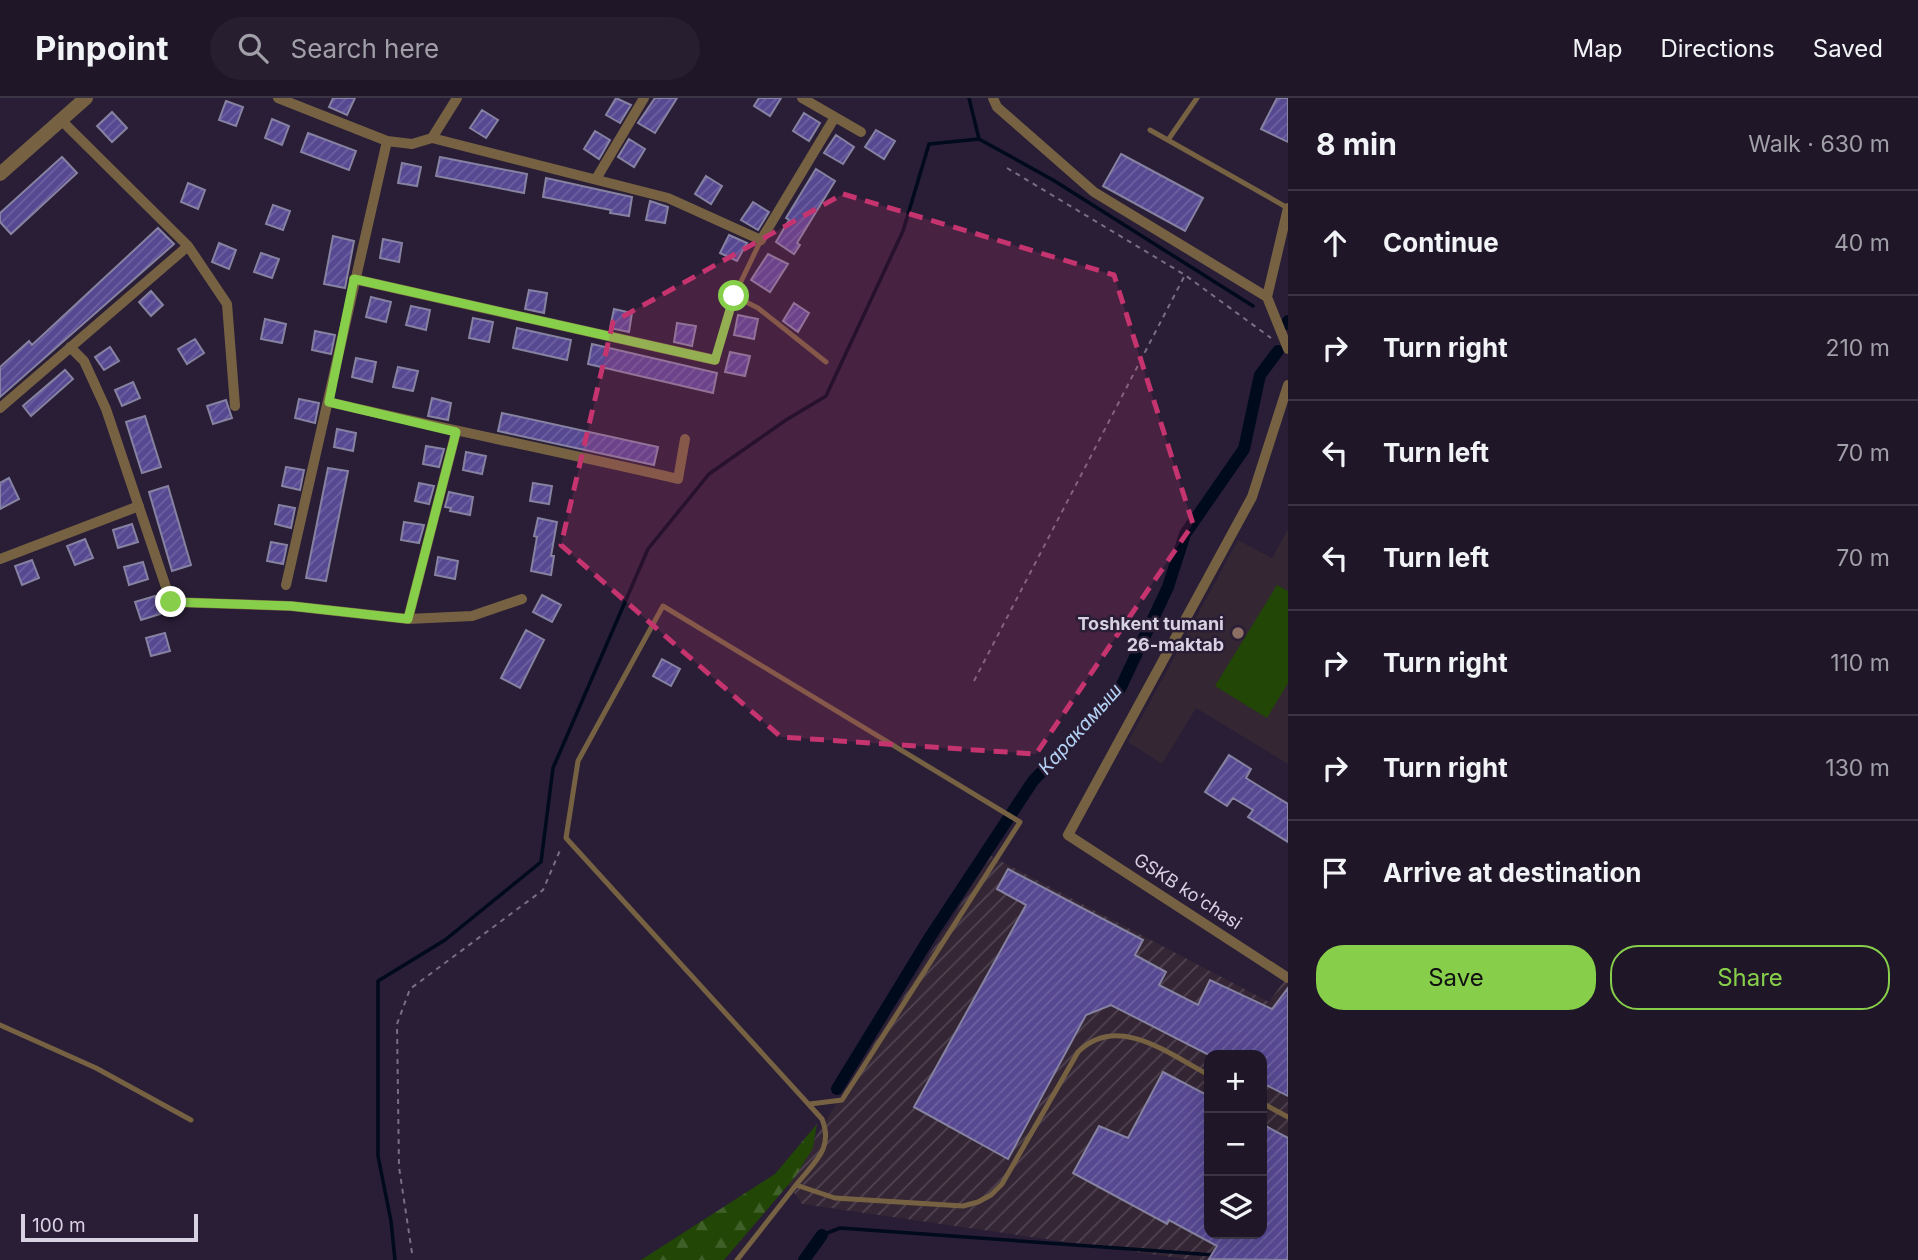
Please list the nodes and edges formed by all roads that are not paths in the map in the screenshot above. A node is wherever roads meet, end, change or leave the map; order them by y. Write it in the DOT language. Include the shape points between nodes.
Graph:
graph roads {
  1 [pos="86,98"];
  2 [pos="278,98"];
  3 [pos="457,98"];
  4 [pos="644,98"];
  5 [pos="802,98"];
  6 [pos="1197,98"];
  7 [pos="998,101"];
  8 [pos="835,117"];
  9 [pos="61,120"];
  10 [pos="1150,130"];
  11 [pos="861,132"];
  12 [pos="432,138"];
  13 [pos="387,141"];
  14 [pos="1168,141"];
  15 [pos="0,174"];
  16 [pos="596,179"];
  17 [pos="1288,208"];
  18 [pos="761,240"];
  19 [pos="188,246"];
  20 [pos="354,279"];
  21 [pos="734,296"];
  22 [pos="1267,297"];
  23 [pos="70,346"];
  24 [pos="1288,349"];
  25 [pos="715,360"];
  26 [pos="826,362"];
  27 [pos="1288,385"];
  28 [pos="329,402"];
  29 [pos="235,406"];
  30 [pos="0,408"];
  31 [pos="456,432"];
  32 [pos="685,439"];
  33 [pos="139,506"];
  34 [pos="0,559"];
  35 [pos="286,585"];
  36 [pos="522,599"];
  37 [pos="408,619"];
  38 [pos="1288,978"];
  39 [pos="0,1026"];
  40 [pos="1204,1072"];
  41 [pos="810,1104"];
  42 [pos="1267,1106"];
  43 [pos="1288,1117"];
  44 [pos="191,1120"];
  45 [pos="796,1185"];
  46 [pos="737,1260"];
  1 -- 9 [label="street"];
  2 -- 13 [label="street"];
  3 -- 12 [label="street"];
  4 -- 16 [label="street"];
  5 -- 8 [label="street"];
  6 -- 14 [label="lane"];
  7 -- 22 [label="street" via="1094,192"];
  8 -- 11 [label="street"];
  8 -- 18 [label="street"];
  9 -- 15 [label="street"];
  9 -- 19 [label="street"];
  10 -- 14 [label="lane"];
  12 -- 13 [label="street" via="412,144"];
  12 -- 16 [label="street"];
  13 -- 20 [label="street"];
  14 -- 17 [label="lane"];
  16 -- 18 [label="street" via="668,198"];
  17 -- 22 [label="street"];
  18 -- 21 [label="lane"];
  19 -- 23 [label="street"];
  19 -- 29 [label="street" via="227,304"];
  20 -- 25 [label="street"];
  20 -- 28 [label="street"];
  21 -- 25 [label="lane"];
  21 -- 26 [label="lane" via="758,308"];
  22 -- 24 [label="street"];
  23 -- 30 [label="street"];
  23 -- 33 [label="street" via="84,361 106,409"];
  27 -- 38 [label="street, GSKB ko'chasi" via="1252,497 1068,835"];
  28 -- 31 [label="street"];
  28 -- 35 [label="street"];
  31 -- 32 [label="street" via="678,479"];
  31 -- 37 [label="street"];
  33 -- 34 [label="street"];
  33 -- 37 [label="street" via="171,602 291,606"];
  36 -- 37 [label="street" via="472,616"];
  39 -- 44 [label="lane" via="96,1068"];
  40 -- 45 [label="lane" via="1143,1041 1115,1035 1090,1041 1078,1052 1012,1170 991,1195 978,1202 963,1206 835,1198"];
  41 -- 41 [label="lane" via="842,1100 1020,822 663,606 578,761 566,838"];
  41 -- 45 [label="lane" via="827,1132 826,1145"];
  42 -- 43 [label="lane"];
  45 -- 46 [label="lane"];
}
